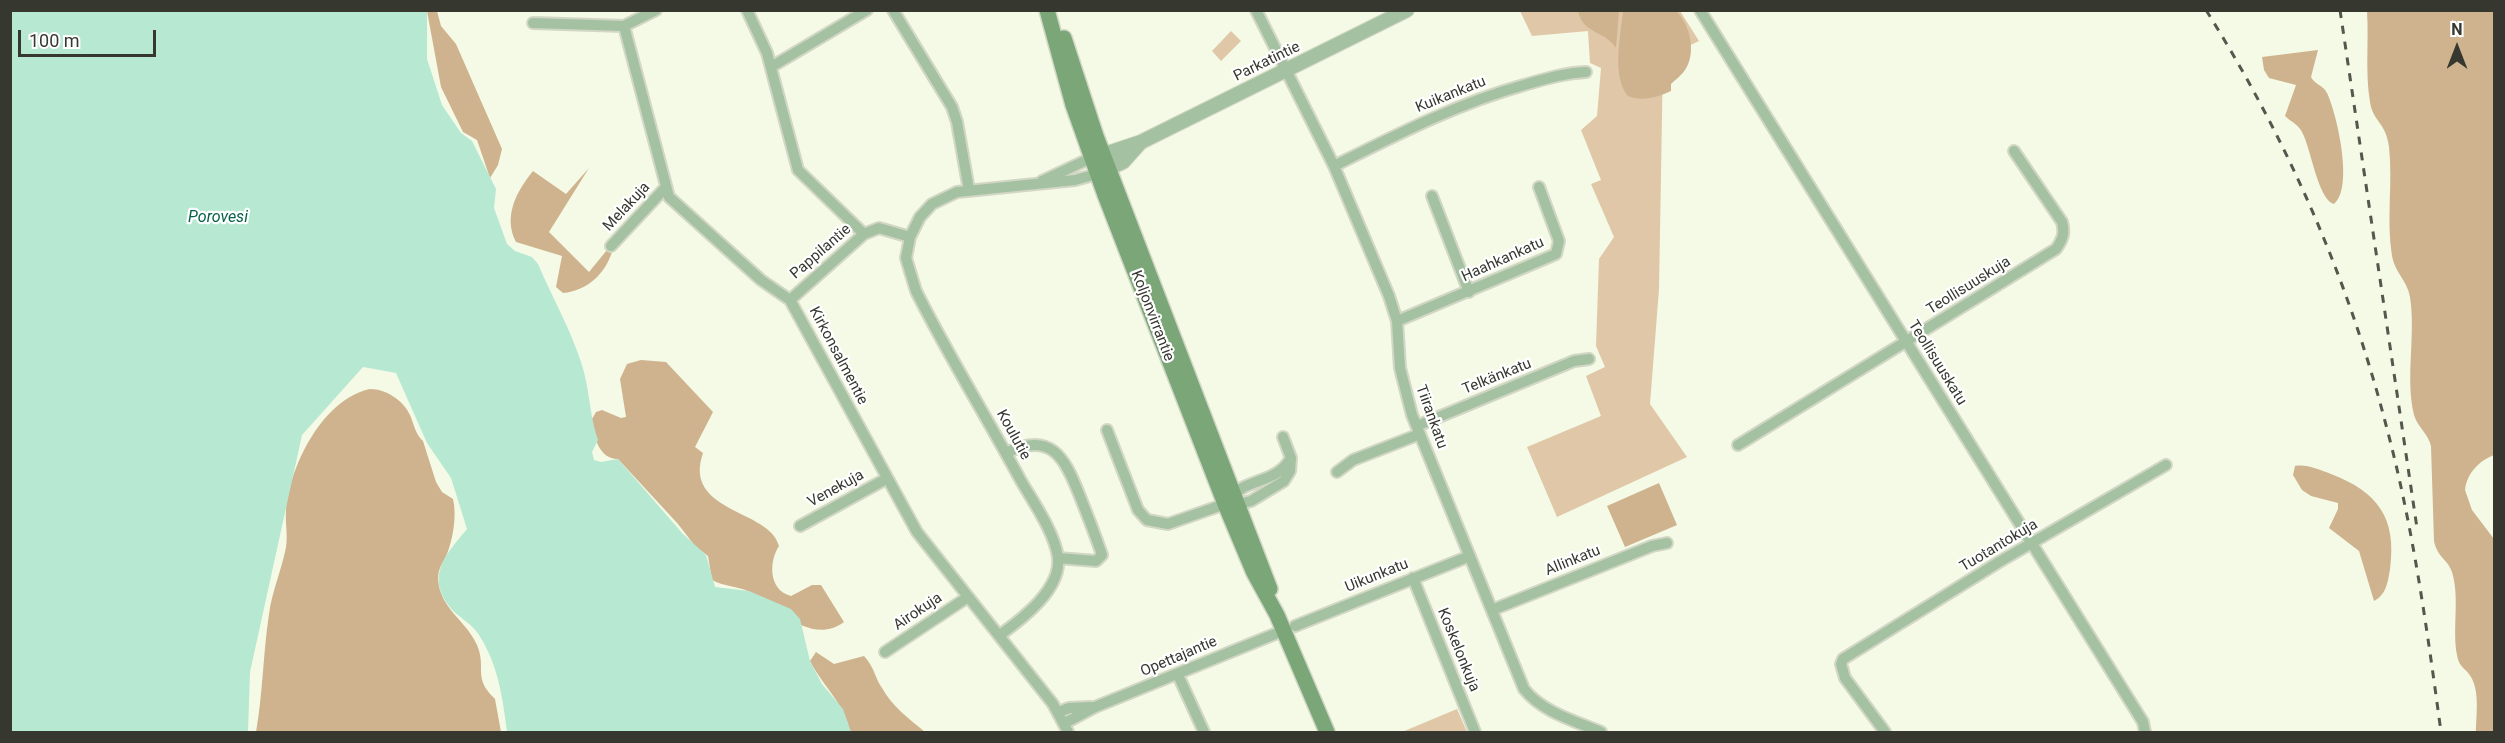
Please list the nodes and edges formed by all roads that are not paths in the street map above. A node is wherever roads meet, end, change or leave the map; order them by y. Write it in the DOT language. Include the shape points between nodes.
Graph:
graph roads {
  1 [pos="656,10"];
  2 [pos="747,10"];
  3 [pos="867,10"];
  4 [pos="893,10"];
  5 [pos="1047,10"];
  6 [pos="1056,10"];
  7 [pos="1256,10"];
  8 [pos="1407,10"];
  9 [pos="1700,10"];
  10 [pos="533,23"];
  11 [pos="624,26"];
  12 [pos="771,67"];
  13 [pos="1286,71"];
  14 [pos="1586,72"];
  15 [pos="1141,142"];
  16 [pos="2014,151"];
  17 [pos="1097,156"];
  18 [pos="1334,166"];
  19 [pos="1103,171"];
  20 [pos="1031,186"];
  21 [pos="1539,187"];
  22 [pos="666,188"];
  23 [pos="969,190"];
  24 [pos="1432,196"];
  25 [pos="864,234"];
  26 [pos="910,237"];
  27 [pos="611,246"];
  28 [pos="1469,292"];
  29 [pos="790,300"];
  30 [pos="1396,321"];
  31 [pos="1907,342"];
  32 [pos="1589,359"];
  33 [pos="1107,430"];
  34 [pos="1418,430"];
  35 [pos="1283,437"];
  36 [pos="1738,445"];
  37 [pos="1006,453"];
  38 [pos="2166,465"];
  39 [pos="1337,472"];
  40 [pos="886,479"];
  41 [pos="1233,500"];
  42 [pos="800,526"];
  43 [pos="1667,543"];
  44 [pos="2032,544"];
  45 [pos="1470,556"];
  46 [pos="1058,558"];
  47 [pos="1413,578"];
  48 [pos="968,597"];
  49 [pos="1492,610"];
  50 [pos="1295,626"];
  51 [pos="1275,634"];
  52 [pos="1000,635"];
  53 [pos="885,652"];
  54 [pos="1178,675"];
  55 [pos="1095,707"];
  56 [pos="1059,712"];
  57 [pos="1066,728"];
  58 [pos="1204,732"];
  59 [pos="1327,732"];
  60 [pos="1475,732"];
  61 [pos="1601,732"];
  62 [pos="1885,732"];
  63 [pos="2145,732"];
  1 -- 11 [label="street"];
  2 -- 12 [label="street"];
  3 -- 12 [label="street"];
  4 -- 23 [label="street" via="952,107"];
  5 -- 17 [label="main road, Koljonvirrantie" via="1073,105"];
  6 -- 17 [label="main road, Koljonvirrantie"];
  7 -- 13 [label="street, Tiirankatu"];
  8 -- 13 [label="street, Parkatintie"];
  9 -- 31 [label="street, Teollisuuskatu"];
  10 -- 11 [label="street"];
  11 -- 22 [label="street, Kirkonsalmentie"];
  12 -- 25 [label="street" via="798,170"];
  13 -- 15 [label="street, Parkatintie"];
  13 -- 18 [label="street, Tiirankatu"];
  14 -- 18 [label="street, Kuikankatu" via="1567,73 1483,96"];
  15 -- 17 [label="street, Parkatintie"];
  15 -- 19 [label="street, Parkatintie" via="1130,156"];
  16 -- 31 [label="street, Teollisuuskuja" via="2062,222 2063,240 2056,249"];
  17 -- 19 [label="main road, Koljonvirrantie"];
  17 -- 20 [label="street"];
  18 -- 30 [label="street, Tiirankatu"];
  19 -- 20 [label="street" via="1075,180"];
  19 -- 41 [label="main road, Koljonvirrantie"];
  20 -- 23 [label="street"];
  21 -- 28 [label="street, Haahkankatu" via="1559,241 1556,254"];
  22 -- 27 [label="street, Melakuja"];
  22 -- 29 [label="street, Kirkonsalmentie" via="677,207"];
  23 -- 26 [label="street" via="932,204"];
  24 -- 28 [label="street"];
  25 -- 26 [label="street, Pappilantie" via="879,228"];
  25 -- 29 [label="street, Pappilantie"];
  26 -- 37 [label="street, Koulutie" via="907,268 916,291"];
  28 -- 30 [label="street, Haahkankatu"];
  29 -- 40 [label="street, Kirkonsalmentie"];
  30 -- 34 [label="street, Tiirankatu" via="1400,368"];
  31 -- 36 [label="street, Teollisuuskuja"];
  31 -- 44 [label="street, Teollisuuskatu"];
  32 -- 34 [label="street, Telkänkatu"];
  33 -- 41 [label="street" via="1138,510 1147,520 1168,524"];
  34 -- 39 [label="street, Telkänkatu" via="1353,460"];
  34 -- 45 [label="street, Tiirankatu"];
  35 -- 41 [label="street" via="1291,458 1284,481"];
  37 -- 46 [label="street, Koulutie" via="1050,535"];
  37 -- 46 [label="street" via="1025,445 1040,445 1056,452 1067,464 1102,555 1096,561"];
  38 -- 44 [label="street, Tuotantokuja"];
  40 -- 42 [label="street, Venekuja"];
  40 -- 48 [label="street, Kirkonsalmentie" via="928,549"];
  41 -- 59 [label="main road, Koljonvirrantie" via="1254,573 1277,615"];
  43 -- 49 [label="street, Allinkatu"];
  44 -- 62 [label="street, Tuotantokuja" via="1848,654 1841,664 1845,678"];
  44 -- 63 [label="street, Teollisuuskatu" via="2143,722"];
  45 -- 47 [label="street, Uikunkatu"];
  45 -- 49 [label="street, Tiirankatu"];
  46 -- 52 [label="street" via="1056,575 1037,603"];
  47 -- 50 [label="street, Uikunkatu"];
  47 -- 60 [label="street, Koskelonkuja"];
  48 -- 52 [label="street, Kirkonsalmentie"];
  48 -- 53 [label="street, Airokuja"];
  49 -- 61 [label="street, Tiirankatu" via="1529,696 1546,708"];
  51 -- 54 [label="street, Opettajantie"];
  52 -- 56 [label="street, Kirkonsalmentie"];
  54 -- 55 [label="street, Opettajantie"];
  54 -- 58 [label="street"];
  55 -- 56 [label="street, Opettajantie"];
  55 -- 57 [label="street, Opettajantie"];
  56 -- 57 [label="street, Kirkonsalmentie"];
}
